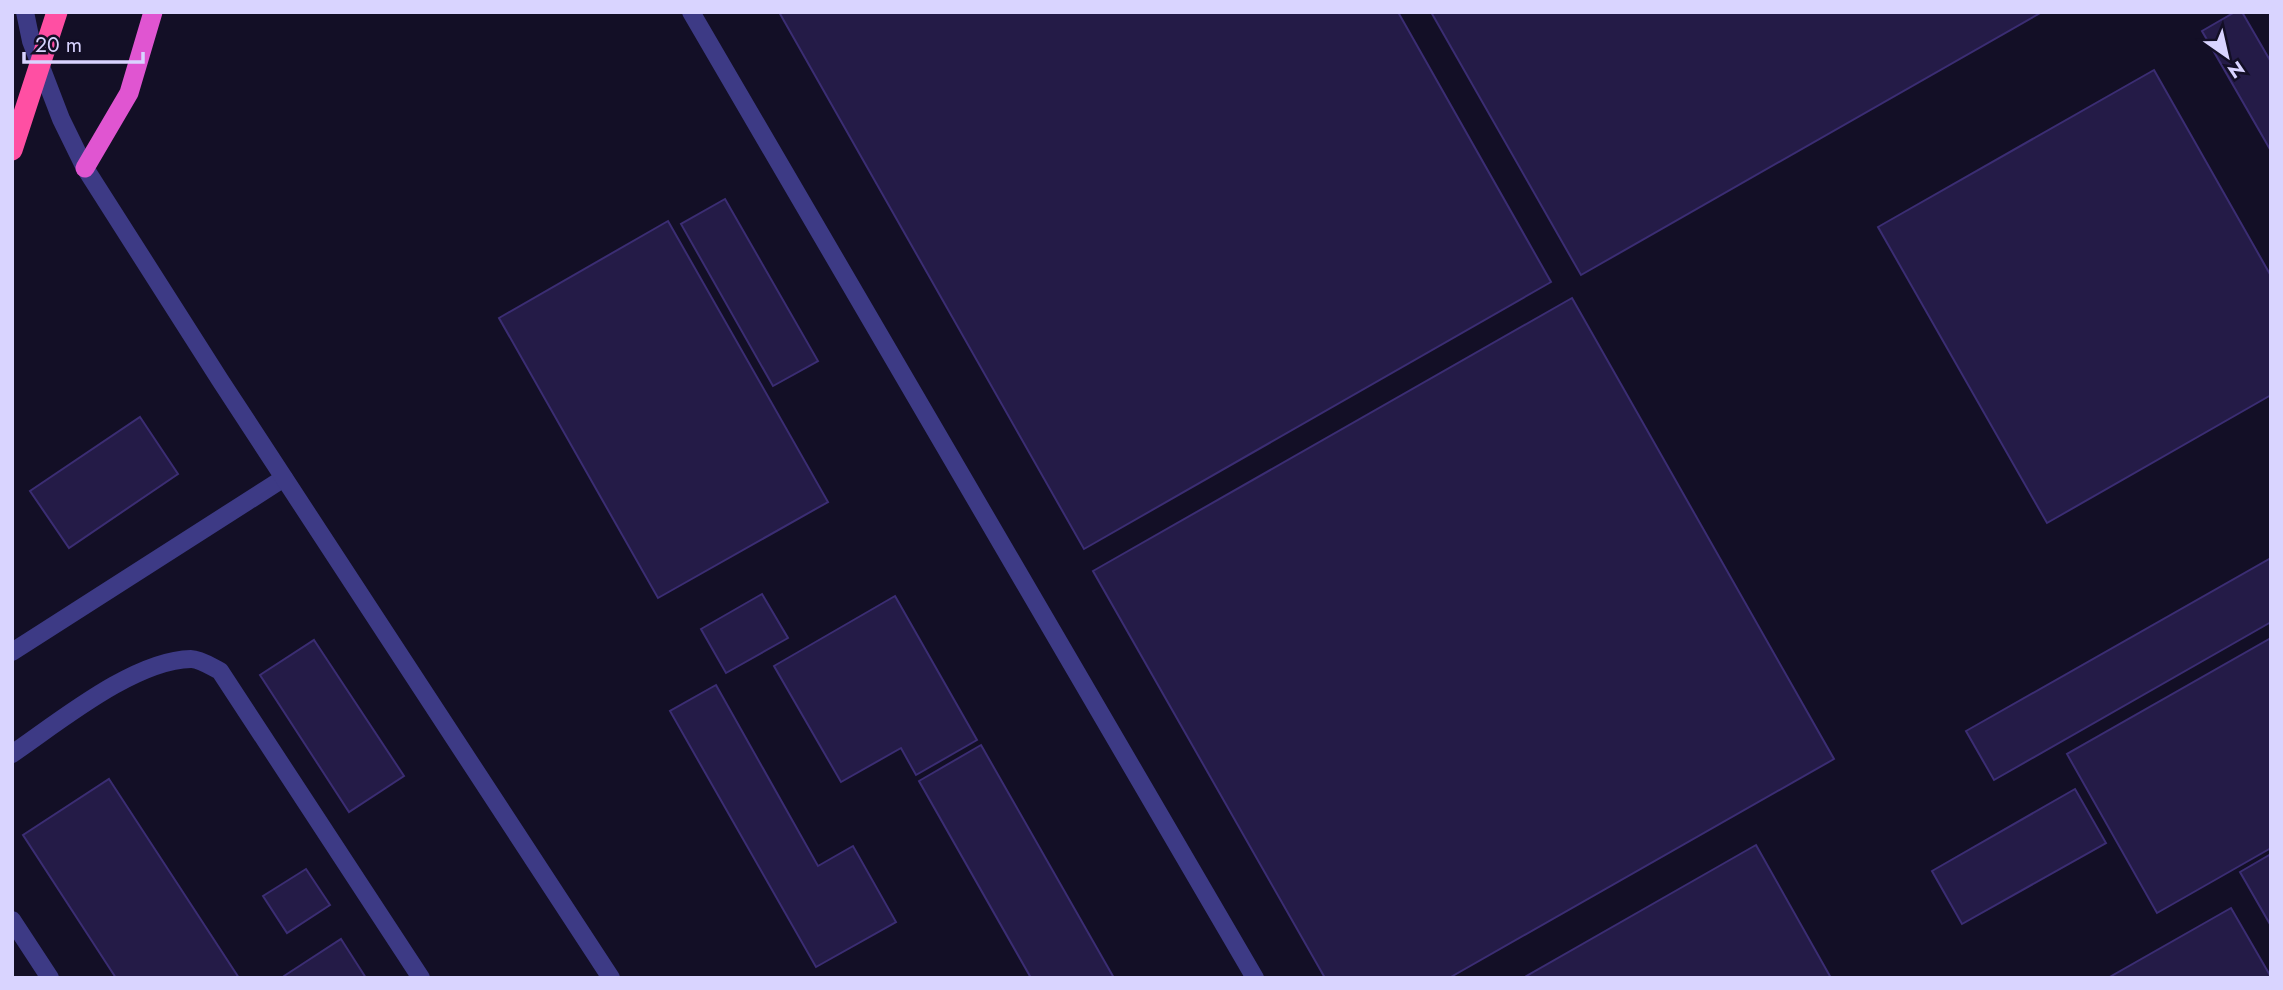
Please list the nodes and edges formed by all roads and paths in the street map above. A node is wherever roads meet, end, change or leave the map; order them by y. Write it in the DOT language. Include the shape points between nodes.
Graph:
graph roads {
  1 [pos="24,12"];
  2 [pos="57,12"];
  3 [pos="153,12"];
  4 [pos="691,12"];
  5 [pos="12,150"];
  6 [pos="85,168"];
  7 [pos="284,478"];
  8 [pos="12,652"];
  9 [pos="12,754"];
  10 [pos="12,920"];
  11 [pos="50,978"];
  12 [pos="421,978"];
  13 [pos="611,978"];
  14 [pos="1255,978"];
  1 -- 6 [label="street" via="61,119"];
  2 -- 5 [label="highway, bridge"];
  3 -- 6 [label="highway" via="129,93"];
  4 -- 14 [label="street"];
  6 -- 7 [label="street"];
  7 -- 8 [label="street"];
  7 -- 13 [label="street"];
  9 -- 12 [label="street" via="112,687 157,664 194,658 220,671"];
  10 -- 11 [label="street"];
}
